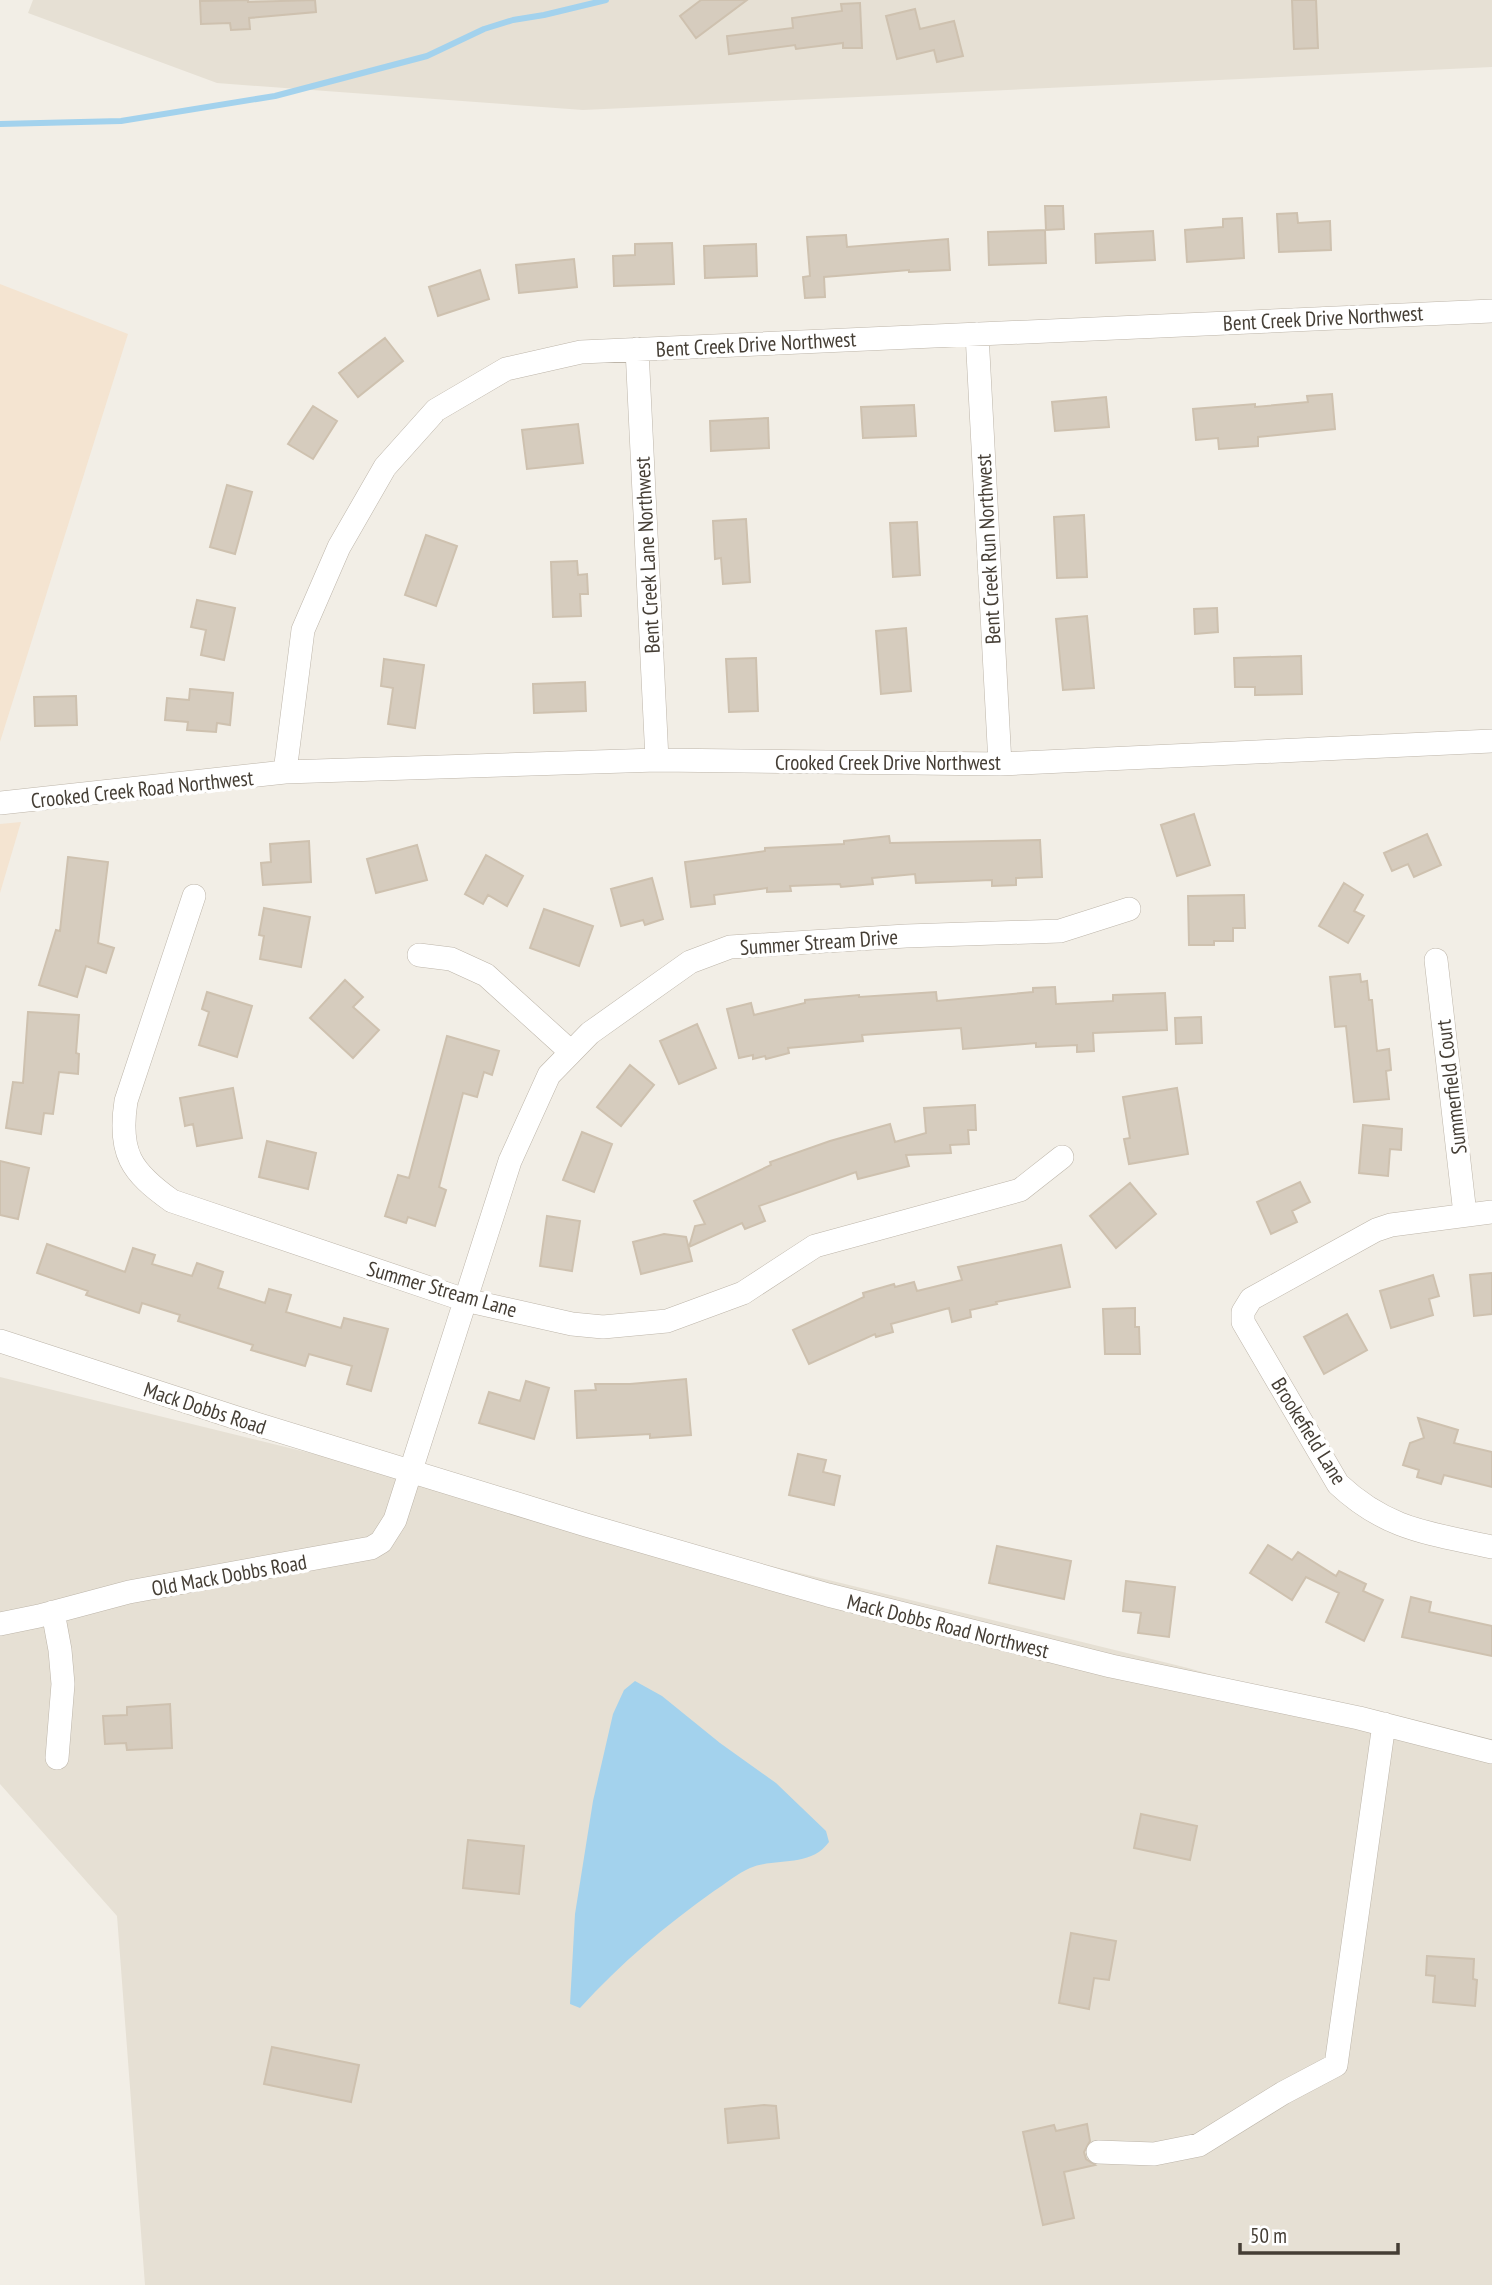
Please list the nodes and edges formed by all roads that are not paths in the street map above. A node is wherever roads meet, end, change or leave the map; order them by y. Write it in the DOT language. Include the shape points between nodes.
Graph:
graph roads {
  1 [pos="1492,311"];
  2 [pos="977,334"];
  3 [pos="637,349"];
  4 [pos="1492,741"];
  5 [pos="657,760"];
  6 [pos="1000,764"];
  7 [pos="285,772"];
  8 [pos="2,807"];
  9 [pos="194,896"];
  10 [pos="1129,909"];
  11 [pos="419,955"];
  12 [pos="1436,960"];
  13 [pos="571,1052"];
  14 [pos="1062,1157"];
  15 [pos="1492,1212"];
  16 [pos="1465,1214"];
  17 [pos="465,1300"];
  18 [pos="0,1341"];
  19 [pos="411,1471"];
  20 [pos="1492,1547"];
  21 [pos="53,1612"];
  22 [pos="0,1624"];
  23 [pos="1384,1724"];
  24 [pos="1492,1752"];
  25 [pos="57,1758"];
  26 [pos="1098,2152"];
  1 -- 2 [label="street, Bent Creek Drive Northwest"];
  2 -- 3 [label="street, Bent Creek Drive Northwest"];
  2 -- 6 [label="street, Bent Creek Run Northwest"];
  3 -- 5 [label="street, Bent Creek Lane Northwest"];
  3 -- 7 [label="street, Bent Creek Drive Northwest" via="582,352 506,369 436,410 384,467 339,547 303,630"];
  4 -- 6 [label="street, Crooked Creek Drive Northwest"];
  5 -- 6 [label="street, Crooked Creek Drive Northwest"];
  5 -- 7 [label="street, Crooked Creek Drive Northwest"];
  7 -- 8 [label="street, Crooked Creek Road Northwest"];
  9 -- 17 [label="street, Summer Stream Lane" via="126,1101 122,1126 135,1167 146,1182 172,1201"];
  10 -- 13 [label="street, Summer Stream Drive" via="1060,932 730,947 690,962 590,1033"];
  11 -- 13 [label="street" via="451,959 486,975"];
  12 -- 16 [label="street, Summerfield Court"];
  13 -- 17 [label="street, Summer Stream Drive" via="549,1075 510,1161"];
  14 -- 17 [label="street, Summer Stream Lane" via="1020,1190 816,1246 743,1293 667,1321 582,1325"];
  15 -- 16 [label="street"];
  16 -- 20 [label="street, Brookefield Lane" via="1376,1230 1276,1285 1245,1305 1242,1312 1243,1322 1338,1484 1382,1518"];
  17 -- 19 [label="street, Summer Stream Drive"];
  18 -- 19 [label="street, Mack Dobbs Road"];
  19 -- 21 [label="street, Old Mack Dobbs Road" via="396,1520 371,1548 129,1592"];
  19 -- 23 [label="street, Mack Dobbs Road Northwest" via="828,1595 1111,1666"];
  21 -- 22 [label="street, Old Mack Dobbs Road"];
  21 -- 25 [label="street" via="63,1684"];
  23 -- 24 [label="street, Mack Dobbs Road Northwest"];
  23 -- 26 [label="street" via="1336,2065 1199,2145 1154,2154"];
}
